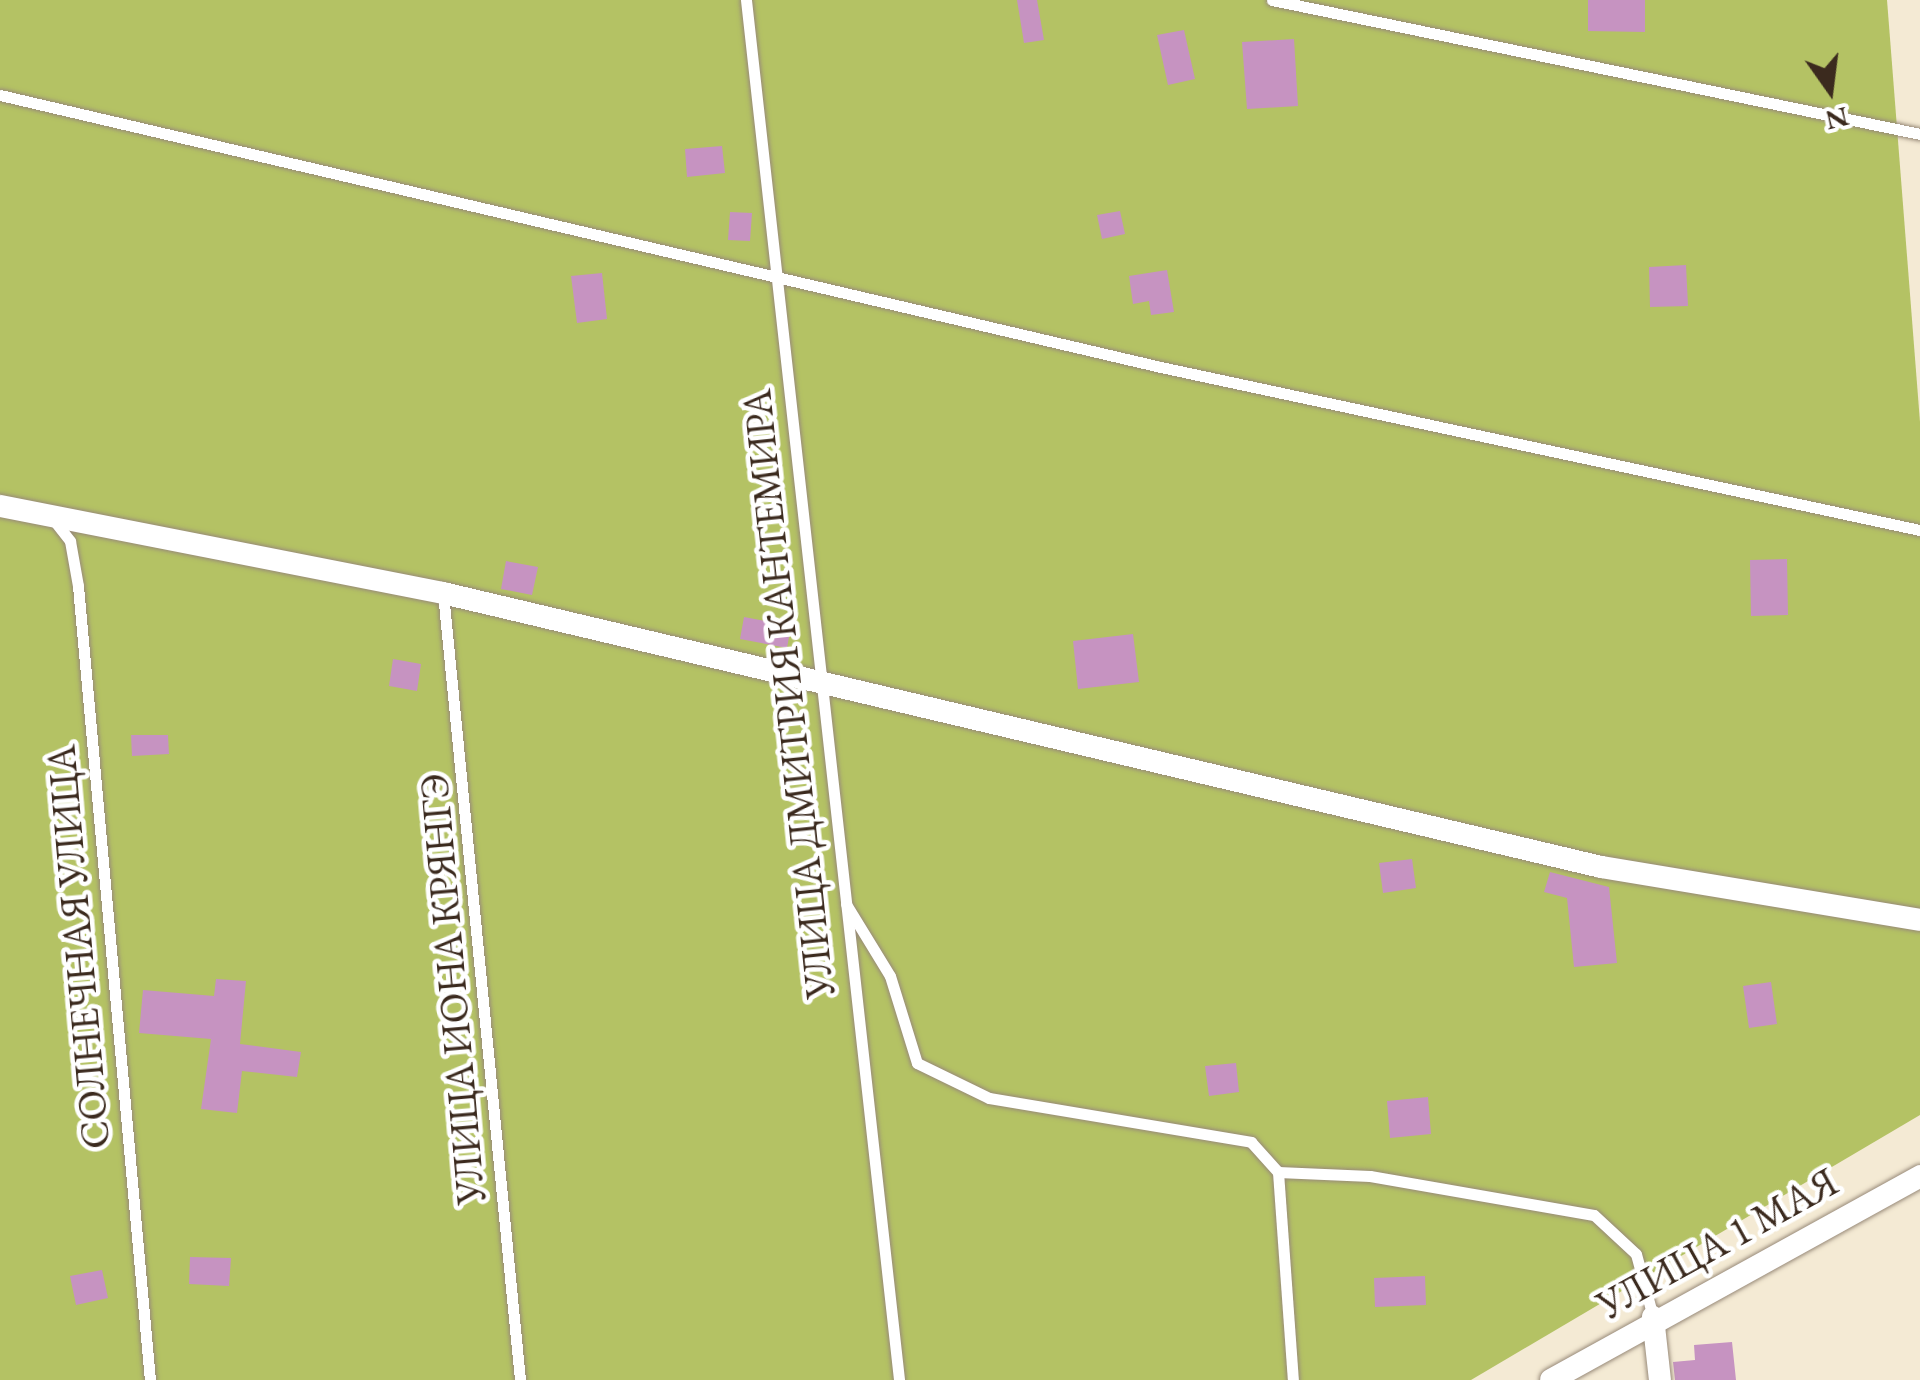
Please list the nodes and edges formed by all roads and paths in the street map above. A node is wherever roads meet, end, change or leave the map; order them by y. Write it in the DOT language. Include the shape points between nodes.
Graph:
graph roads {
  1 [pos="746,0"];
  2 [pos="1272,0"];
  3 [pos="0,95"];
  4 [pos="1920,134"];
  5 [pos="774,278"];
  6 [pos="0,506"];
  7 [pos="50,514"];
  8 [pos="1920,530"];
  9 [pos="443,593"];
  10 [pos="820,684"];
  11 [pos="844,900"];
  12 [pos="1920,920"];
  13 [pos="1278,1172"];
  14 [pos="1920,1176"];
  15 [pos="1654,1318"];
  16 [pos="150,1380"];
  17 [pos="520,1380"];
  18 [pos="899,1380"];
  19 [pos="1292,1380"];
  20 [pos="1551,1380"];
  21 [pos="1660,1380"];
  1 -- 5 [label="lane, УЛИЦА ДМИТРИЯ КАНТЕМИРА"];
  2 -- 4 [label="lane"];
  3 -- 5 [label="lane"];
  5 -- 8 [label="lane"];
  5 -- 10 [label="lane, УЛИЦА ДМИТРИЯ КАНТЕМИРА"];
  6 -- 7 [label="street"];
  7 -- 9 [label="street"];
  7 -- 16 [label="lane, СОЛНЕЧНАЯ УЛИЦА" via="70,540 78,586"];
  9 -- 10 [label="street"];
  9 -- 17 [label="lane, УЛИЦА ИОНА КРЯНГЭ"];
  10 -- 11 [label="lane, УЛИЦА ДМИТРИЯ КАНТЕМИРА"];
  10 -- 12 [label="street" via="1192,764 1601,867"];
  11 -- 13 [label="lane" via="890,976 916,1063 988,1098 1251,1142"];
  11 -- 18 [label="lane, УЛИЦА ДМИТРИЯ КАНТЕМИРА"];
  13 -- 15 [label="lane" via="1370,1176 1594,1215 1636,1254"];
  13 -- 19 [label="lane"];
  14 -- 15 [label="street, УЛИЦА 1 МАЯ"];
  15 -- 20 [label="street, УЛИЦА 1 МАЯ"];
  15 -- 21 [label="street"];
}
